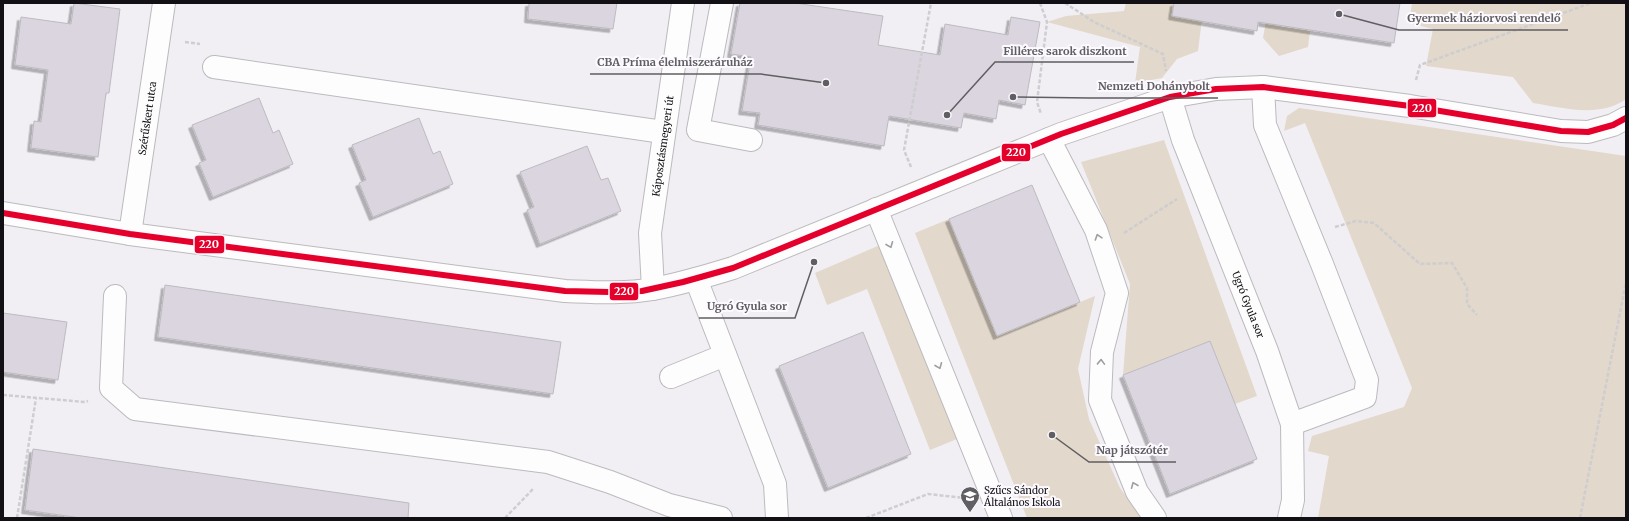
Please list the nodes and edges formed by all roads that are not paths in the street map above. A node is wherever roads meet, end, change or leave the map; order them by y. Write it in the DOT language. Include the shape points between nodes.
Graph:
graph roads {
  1 [pos="164,3"];
  2 [pos="683,3"];
  3 [pos="722,3"];
  4 [pos="214,67"];
  5 [pos="1263,87"];
  6 [pos="1170,97"];
  7 [pos="1626,118"];
  8 [pos="663,132"];
  9 [pos="1049,139"];
  10 [pos="751,140"];
  11 [pos="876,209"];
  12 [pos="3,213"];
  13 [pos="130,234"];
  14 [pos="696,279"];
  15 [pos="653,289"];
  16 [pos="115,296"];
  17 [pos="725,356"];
  18 [pos="671,377"];
  19 [pos="1292,424"];
  20 [pos="721,518"];
  21 [pos="777,518"];
  22 [pos="1001,518"];
  23 [pos="1155,518"];
  24 [pos="1290,518"];
  1 -- 13 [label="street, Szérűskert utca"];
  2 -- 8 [label="street, Káposztásmegyeri út"];
  3 -- 10 [label="street" via="698,130"];
  4 -- 8 [label="street"];
  5 -- 6 [label="street" via="1216,89"];
  5 -- 7 [label="street" via="1410,106 1561,131 1588,132 1613,125"];
  5 -- 19 [label="street" via="1265,126 1367,380 1365,397"];
  6 -- 9 [label="street"];
  6 -- 19 [label="street, Ugró Gyula sor" via="1183,140 1267,351"];
  8 -- 15 [label="street, Káposztásmegyeri út" via="650,233"];
  9 -- 11 [label="street"];
  23 -- 9 [label="street, one-way" via="1137,492 1100,400 1102,352 1117,294 1096,230"];
  11 -- 14 [label="street" via="733,268"];
  11 -- 22 [label="street, one-way"];
  12 -- 13 [label="street"];
  13 -- 15 [label="street" via="565,291 610,293"];
  14 -- 15 [label="street"];
  14 -- 17 [label="street"];
  16 -- 20 [label="street" via="111,388 135,409 548,462 670,505"];
  17 -- 18 [label="street"];
  17 -- 21 [label="street" via="775,484"];
  19 -- 24 [label="street, Ugró Gyula sor" via="1293,500"];
}
